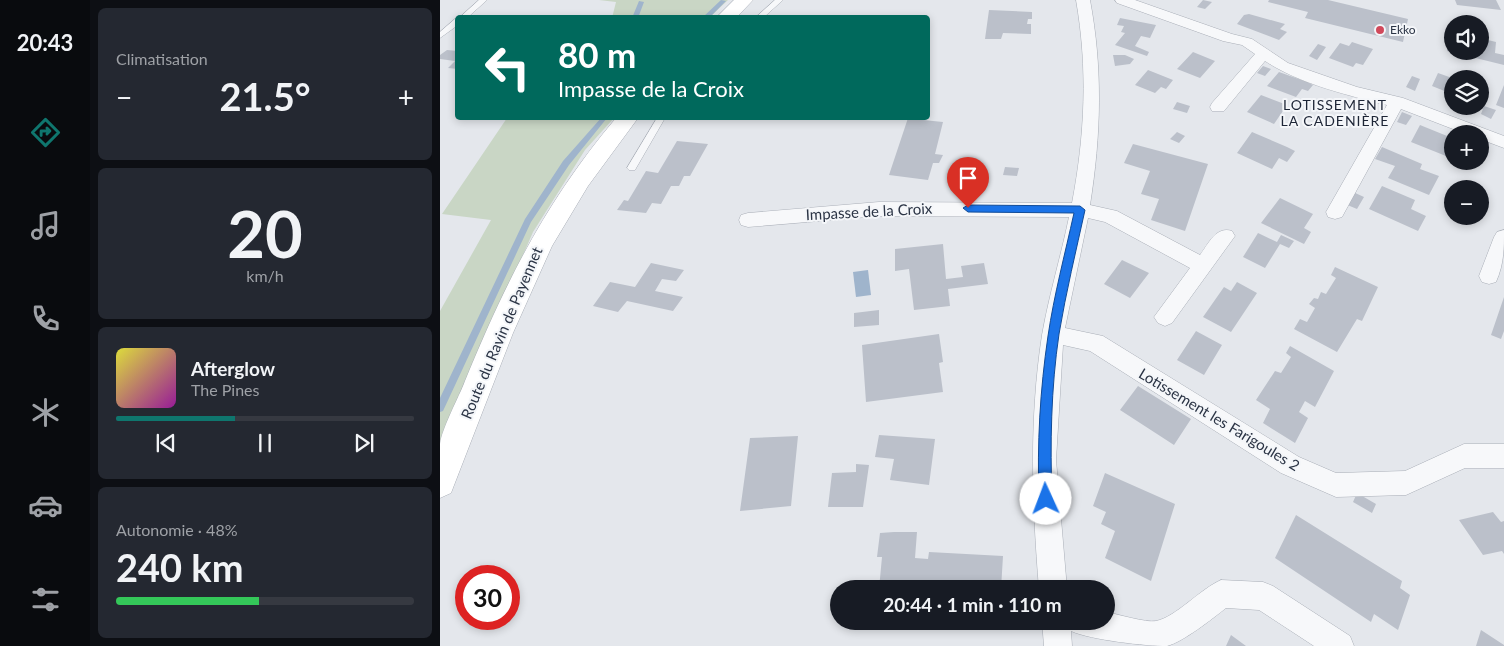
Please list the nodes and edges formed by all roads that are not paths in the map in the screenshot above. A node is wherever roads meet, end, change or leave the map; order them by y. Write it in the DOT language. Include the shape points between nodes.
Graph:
graph roads {
  1 [pos="483,0"];
  2 [pos="744,0"];
  3 [pos="779,0"];
  4 [pos="1083,0"];
  5 [pos="1122,0"];
  6 [pos="466,15"];
  7 [pos="728,15"];
  8 [pos="762,15"];
  9 [pos="455,24"];
  10 [pos="440,36"];
  11 [pos="1264,52"];
  12 [pos="1397,102"];
  13 [pos="1218,107"];
  14 [pos="625,120"];
  15 [pos="660,120"];
  16 [pos="1504,142"];
  17 [pos="632,168"];
  18 [pos="1080,210"];
  19 [pos="1335,212"];
  20 [pos="748,220"];
  21 [pos="1225,236"];
  22 [pos="1504,237"];
  23 [pos="1204,266"];
  24 [pos="1489,276"];
  25 [pos="1165,317"];
  26 [pos="1054,334"];
  27 [pos="1504,456"];
  28 [pos="440,482"];
  29 [pos="1052,580"];
  30 [pos="1115,628"];
  31 [pos="1057,630"];
  32 [pos="1058,646"];
  33 [pos="1340,646"];
  1 -- 6 [label="lane"];
  2 -- 7 [label="street"];
  3 -- 8 [label="lane"];
  4 -- 18 [label="street" via="1090,34 1092,126"];
  5 -- 11 [label="street" via="1247,42"];
  9 -- 10 [label="lane"];
  11 -- 12 [label="street" via="1283,66 1352,91"];
  11 -- 13 [label="street"];
  12 -- 16 [label="street"];
  12 -- 19 [label="street"];
  14 -- 28 [label="street, Route du Ravin de Payennet" via="571,192 539,246 506,318"];
  15 -- 17 [label="lane"];
  18 -- 20 [label="street, Impasse de la Croix" via="879,209"];
  18 -- 23 [label="street, Impasse de la Croix" via="1110,216"];
  18 -- 26 [label="street"];
  21 -- 23 [label="street"];
  22 -- 24 [label="street"];
  23 -- 25 [label="street"];
  26 -- 27 [label="street, Lotissement les Farigoules 2" via="1095,343 1290,465 1336,485 1406,483 1464,456"];
  26 -- 29 [label="street" via="1044,460"];
  30 -- 33 [label="street" via="1157,636 1195,615 1221,594 1263,596"];
  31 -- 32 [label="street"];
}
